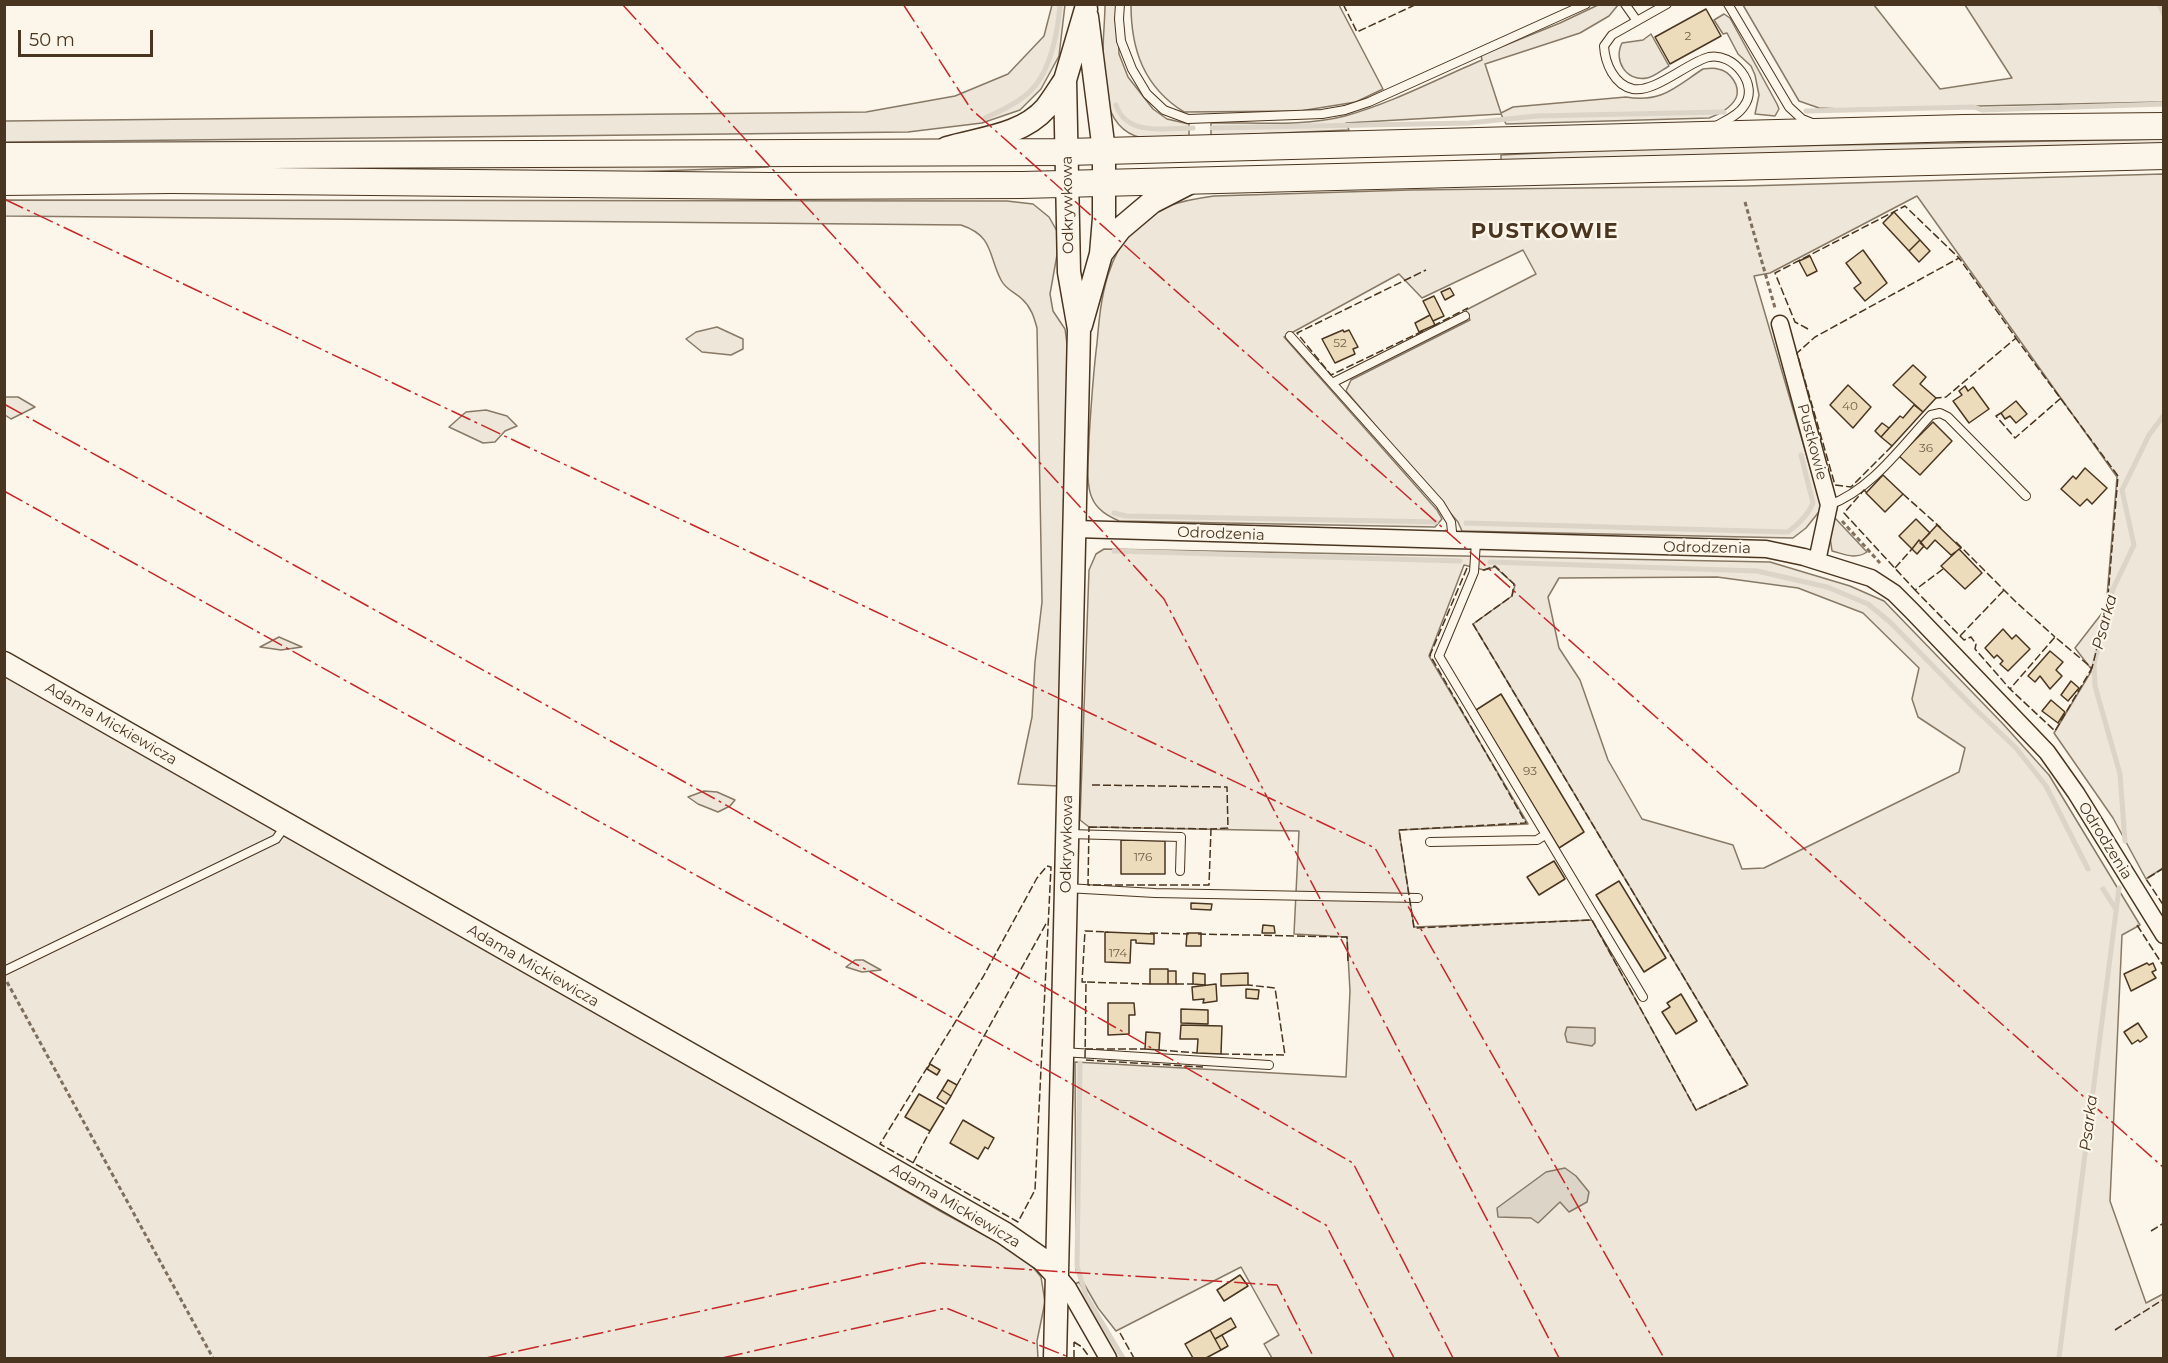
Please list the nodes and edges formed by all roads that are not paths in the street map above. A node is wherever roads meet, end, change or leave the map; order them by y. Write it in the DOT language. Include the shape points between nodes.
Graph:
graph roads {
  1 [pos="1120,4"];
  2 [pos="1586,4"];
  3 [pos="1625,4"];
  4 [pos="1667,4"];
  5 [pos="1728,4"];
  6 [pos="1086,7"];
  7 [pos="1637,21"];
  8 [pos="1065,80"];
  9 [pos="2163,126"];
  10 [pos="1844,133"];
  11 [pos="1695,137"];
  12 [pos="1104,151"];
  13 [pos="932,152"];
  14 [pos="1067,152"];
  15 [pos="4,156"];
  16 [pos="2163,156"];
  17 [pos="1193,181"];
  18 [pos="4,182"];
  19 [pos="1068,184"];
  20 [pos="1105,184"];
  21 [pos="1101,254"];
  22 [pos="1465,316"];
  23 [pos="1779,324"];
  24 [pos="1079,329"];
  25 [pos="1290,336"];
  26 [pos="1332,383"];
  27 [pos="2026,496"];
  28 [pos="1829,505"];
  29 [pos="1075,529"];
  30 [pos="1453,541"];
  31 [pos="1476,542"];
  32 [pos="1817,561"];
  33 [pos="4,663"];
  34 [pos="286,824"];
  35 [pos="1067,834"];
  36 [pos="1545,835"];
  37 [pos="1430,842"];
  38 [pos="1180,871"];
  39 [pos="1066,888"];
  40 [pos="1418,898"];
  41 [pos="2163,935"];
  42 [pos="4,971"];
  43 [pos="1643,997"];
  44 [pos="1061,1052"];
  45 [pos="1269,1065"];
  46 [pos="1056,1274"];
  47 [pos="1055,1359"];
  48 [pos="1108,1359"];
  1 -- 2 [label="lane" via="1121,41 1132,69 1147,94 1164,110 1188,119 1345,110"];
  3 -- 7 [label="lane"];
  4 -- 7 [label="lane"];
  5 -- 10 [label="lane" via="1789,107 1802,120"];
  6 -- 8 [label="street, Odkrywkowa"];
  6 -- 12 [label="street, Odkrywkowa"];
  7 -- 11 [label="lane" via="1612,35 1604,46 1605,60 1617,81 1633,89 1648,87 1709,57 1737,65 1745,76 1745,105 1732,117"];
  8 -- 13 [label="street, Odkrywkowa" via="1046,107 1015,131"];
  8 -- 14 [label="street, Odkrywkowa"];
  9 -- 10 [label="main road"];
  10 -- 11 [label="main road"];
  11 -- 12 [label="main road"];
  12 -- 14 [label="main road"];
  12 -- 20 [label="street, Odkrywkowa"];
  13 -- 14 [label="main road"];
  13 -- 15 [label="main road"];
  14 -- 19 [label="street, Odkrywkowa"];
  16 -- 17 [label="main road"];
  17 -- 20 [label="main road"];
  17 -- 21 [label="street, Odkrywkowa" via="1152,202 1120,230"];
  18 -- 19 [label="main road"];
  19 -- 20 [label="main road"];
  19 -- 24 [label="street, Odkrywkowa" via="1069,272"];
  20 -- 21 [label="street, Odkrywkowa"];
  21 -- 24 [label="street, Odkrywkowa"];
  22 -- 26 [label="lane"];
  23 -- 28 [label="street, Pustkowie"];
  24 -- 29 [label="street, Odkrywkowa"];
  25 -- 26 [label="lane"];
  26 -- 30 [label="lane" via="1440,504 1451,522"];
  27 -- 28 [label="lane" via="1940,413 1931,415 1854,493"];
  28 -- 32 [label="street, Pustkowie"];
  29 -- 30 [label="street, Odrodzenia"];
  29 -- 35 [label="street, Odkrywkowa"];
  30 -- 31 [label="street, Odrodzenia"];
  31 -- 32 [label="street, Odrodzenia" via="1766,549"];
  31 -- 36 [label="lane" via="1474,572 1439,656"];
  32 -- 41 [label="street, Odrodzenia" via="1870,578 1894,593 2047,752"];
  33 -- 34 [label="street, Adama Mickiewicza"];
  34 -- 42 [label="lane" via="276,839"];
  34 -- 46 [label="street, Adama Mickiewicza" via="1004,1233"];
  35 -- 38 [label="lane" via="1181,837"];
  35 -- 39 [label="street, Odkrywkowa"];
  36 -- 37 [label="lane" via="1537,840"];
  36 -- 43 [label="lane"];
  39 -- 40 [label="lane"];
  39 -- 44 [label="street, Odkrywkowa"];
  44 -- 45 [label="lane"];
  44 -- 46 [label="street, Odkrywkowa"];
  46 -- 47 [label="street, Odkrywkowa"];
  46 -- 48 [label="street"];
}
